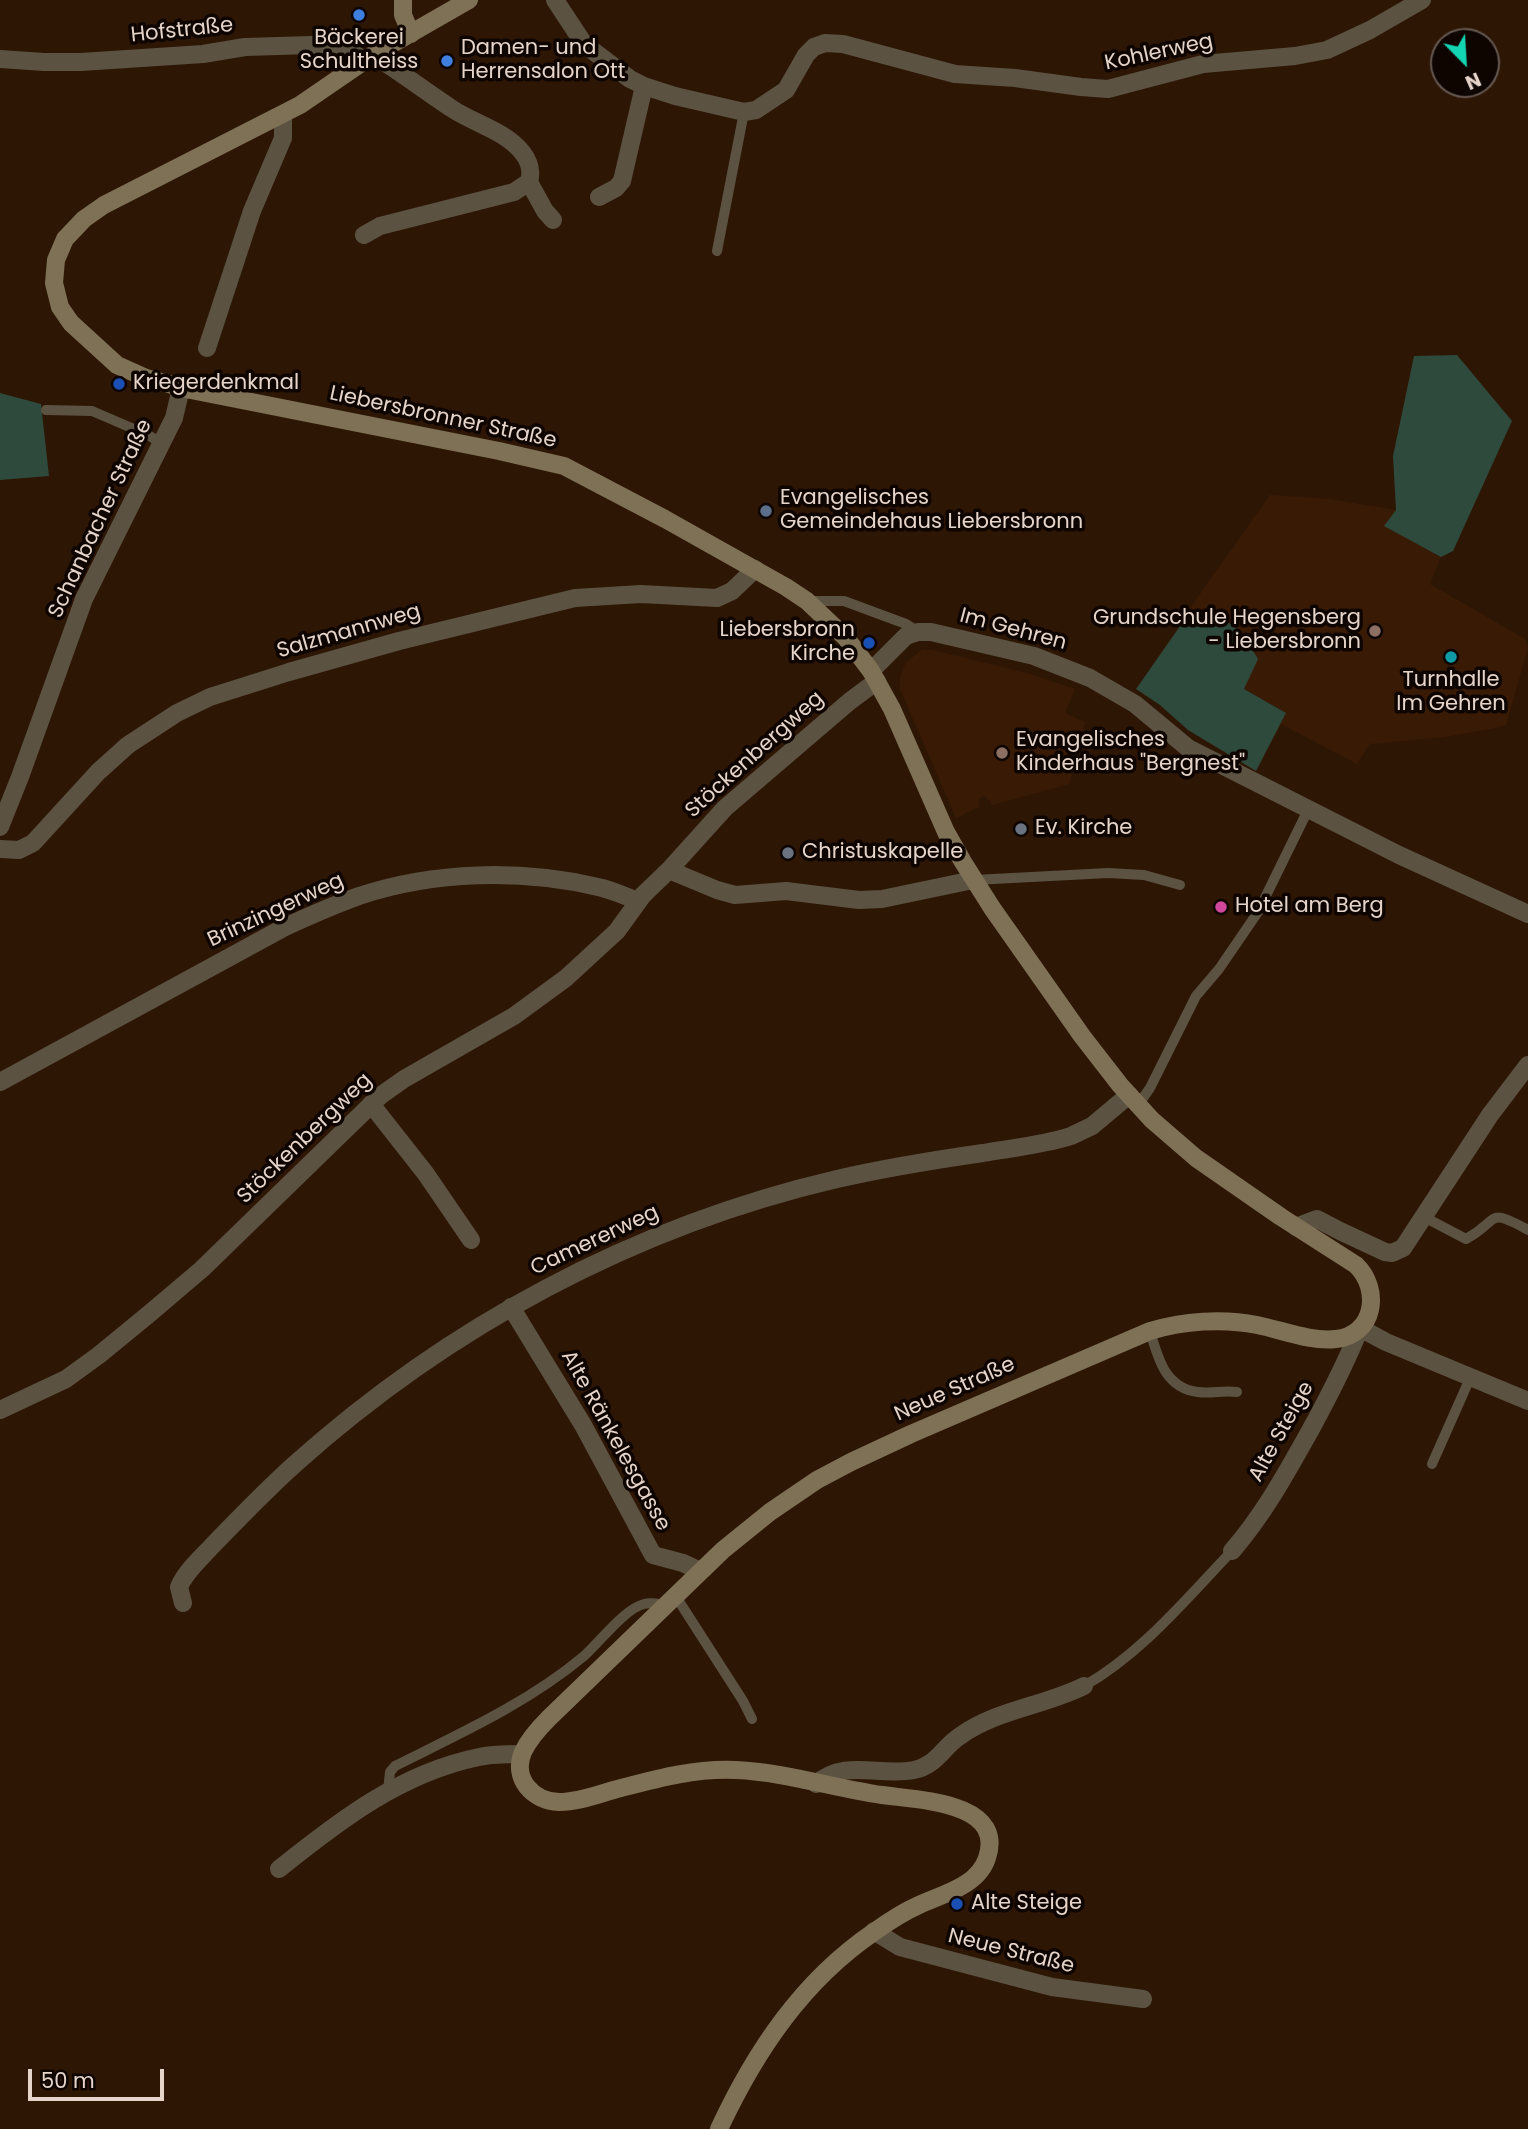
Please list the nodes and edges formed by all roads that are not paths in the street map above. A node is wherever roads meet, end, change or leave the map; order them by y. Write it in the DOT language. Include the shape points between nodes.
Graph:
graph roads {
  1 [pos="403,0"];
  2 [pos="469,0"];
  3 [pos="555,0"];
  4 [pos="1422,0"];
  5 [pos="411,34"];
  6 [pos="369,58"];
  7 [pos="0,59"];
  8 [pos="644,86"];
  9 [pos="744,112"];
  10 [pos="283,115"];
  11 [pos="529,182"];
  12 [pos="599,197"];
  13 [pos="553,219"];
  14 [pos="364,235"];
  15 [pos="717,251"];
  16 [pos="207,348"];
  17 [pos="181,388"];
  18 [pos="46,410"];
  19 [pos="161,443"];
  20 [pos="755,569"];
  21 [pos="807,601"];
  22 [pos="918,632"];
  23 [pos="874,676"];
  24 [pos="1308,810"];
  25 [pos="0,827"];
  26 [pos="0,849"];
  27 [pos="669,870"];
  28 [pos="973,880"];
  29 [pos="1180,885"];
  30 [pos="638,901"];
  31 [pos="1528,914"];
  32 [pos="1528,1065"];
  33 [pos="0,1083"];
  34 [pos="1134,1100"];
  35 [pos="371,1104"];
  36 [pos="1424,1217"];
  37 [pos="1296,1227"];
  38 [pos="1528,1230"];
  39 [pos="471,1240"];
  40 [pos="512,1307"];
  41 [pos="1360,1328"];
  42 [pos="1150,1331"];
  43 [pos="1471,1376"];
  44 [pos="1237,1392"];
  45 [pos="1528,1401"];
  46 [pos="0,1410"];
  47 [pos="1432,1464"];
  48 [pos="1232,1551"];
  49 [pos="700,1571"];
  50 [pos="670,1600"];
  51 [pos="183,1603"];
  52 [pos="1084,1686"];
  53 [pos="752,1719"];
  54 [pos="522,1754"];
  55 [pos="816,1784"];
  56 [pos="387,1791"];
  57 [pos="279,1869"];
  58 [pos="874,1931"];
  59 [pos="1143,2000"];
  60 [pos="719,2129"];
  1 -- 5 [label="street"];
  2 -- 5 [label="street, Liebersbronner Straße"];
  3 -- 8 [label="street" via="584,44"];
  4 -- 9 [label="street, Kohlerweg" via="1327,50 1203,64 1108,89 955,74 825,43 806,55 783,93"];
  5 -- 6 [label="street, Liebersbronner Straße"];
  6 -- 7 [label="street, Hofstraße" via="344,47 311,45 81,62"];
  6 -- 10 [label="street, Liebersbronner Straße"];
  6 -- 11 [label="street, Hofstraße" via="408,76 452,109 513,144 530,166"];
  8 -- 9 [label="street"];
  8 -- 12 [label="street" via="622,181"];
  9 -- 15 [label="lane"];
  10 -- 16 [label="street" via="283,138 252,211"];
  10 -- 17 [label="street, Liebersbronner Straße" via="104,205 76,226 59,253 56,292 60,307 77,329 117,365"];
  11 -- 13 [label="street, Hofstraße"];
  11 -- 14 [label="street" via="514,192 380,226"];
  17 -- 19 [label="street, Schanbacher Straße" via="174,418"];
  17 -- 20 [label="street, Liebersbronner Straße" via="551,462"];
  18 -- 19 [label="lane" via="92,411"];
  19 -- 25 [label="street, Schanbacher Straße" via="84,599"];
  20 -- 21 [label="street, Liebersbronner Straße"];
  20 -- 26 [label="street, Salzmannweg" via="732,591 717,598 640,594 575,598 399,641 225,692 177,713 128,745 33,843 19,850"];
  21 -- 22 [label="lane, Im Gehren" via="849,602"];
  21 -- 23 [label="street, Liebersbronner Straße" via="846,638"];
  22 -- 23 [label="street" via="906,636"];
  22 -- 24 [label="street, Im Gehren" via="1034,656 1077,673 1125,697 1188,748"];
  23 -- 27 [label="street, Stöckenbergweg" via="734,799"];
  23 -- 28 [label="street, Liebersbronner Straße"];
  24 -- 31 [label="street, Im Gehren"];
  24 -- 34 [label="lane" via="1254,919 1196,996 1150,1088"];
  27 -- 28 [label="street" via="735,895 786,891 867,900"];
  27 -- 30 [label="street, Stöckenbergweg"];
  28 -- 29 [label="lane" via="1108,873 1144,875"];
  28 -- 34 [label="street" via="1082,1035"];
  30 -- 33 [label="street, Brinzingerweg" via="587,885 503,875 434,879 374,892 285,927"];
  30 -- 35 [label="street, Stöckenbergweg" via="613,935 540,998 404,1079"];
  32 -- 36 [label="street"];
  34 -- 37 [label="street" via="1196,1158"];
  34 -- 40 [label="street, Camererweg" via="1064,1139 897,1167 725,1211 611,1256"];
  35 -- 39 [label="street"];
  35 -- 46 [label="street, Stöckenbergweg" via="211,1260 99,1355 65,1379"];
  36 -- 37 [label="street" via="1405,1246 1392,1253 1320,1220"];
  36 -- 38 [label="lane" via="1465,1239 1498,1217"];
  37 -- 41 [label="street" via="1364,1275 1372,1299"];
  40 -- 49 [label="street, Alte Ränkelesgasse" via="653,1555"];
  40 -- 51 [label="street, Camererweg" via="391,1386 290,1468 188,1573 180,1587"];
  41 -- 42 [label="street, Neue Straße" via="1335,1340 1231,1321 1178,1324"];
  41 -- 43 [label="street"];
  41 -- 48 [label="street, Alte Steige" via="1288,1472"];
  42 -- 44 [label="lane" via="1162,1367 1176,1384 1197,1392"];
  42 -- 49 [label="street, Neue Straße" via="832,1471 738,1537"];
  43 -- 45 [label="street"];
  43 -- 47 [label="lane"];
  48 -- 52 [label="lane" via="1181,1607 1121,1661"];
  49 -- 50 [label="street, Neue Straße"];
  50 -- 53 [label="lane" via="731,1681"];
  50 -- 54 [label="street, Neue Straße" via="549,1718"];
  50 -- 56 [label="lane" via="634,1609 582,1658 526,1697 395,1766"];
  52 -- 55 [label="street" via="978,1725 921,1768 840,1771"];
  54 -- 55 [label="street, Neue Straße" via="524,1784 540,1798 553,1801 577,1800 697,1771 750,1772"];
  54 -- 56 [label="street" via="460,1762"];
  55 -- 58 [label="street, Neue Straße" via="960,1808 978,1818 986,1833 988,1856 976,1876"];
  56 -- 57 [label="street" via="345,1817"];
  58 -- 59 [label="street, Neue Straße" via="900,1947 1052,1987"];
  58 -- 60 [label="street, Neue Straße" via="828,1967 779,2025 744,2077"];
}
